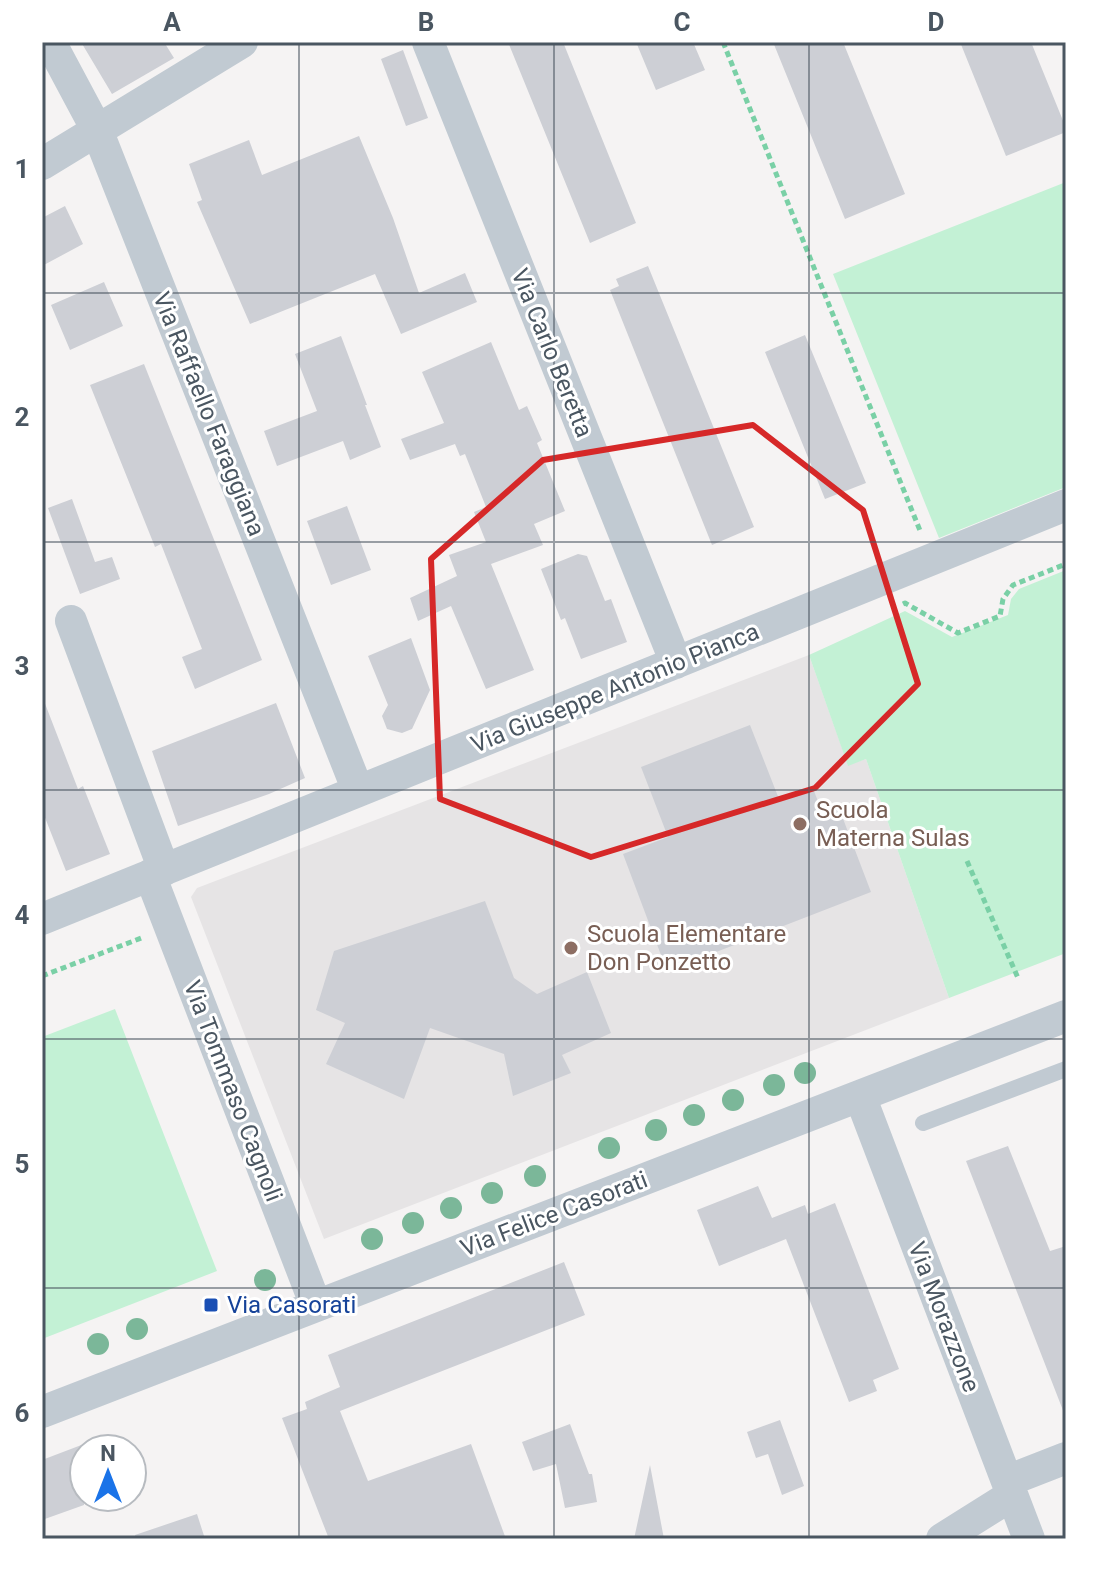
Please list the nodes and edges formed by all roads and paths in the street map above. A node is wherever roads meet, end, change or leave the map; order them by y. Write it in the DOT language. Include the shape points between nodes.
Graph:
graph roads {
  1 [pos="50,42"];
  2 [pos="242,42"];
  3 [pos="428,42"];
  4 [pos="723,42"];
  5 [pos="97,130"];
  6 [pos="42,164"];
  7 [pos="1066,505"];
  8 [pos="932,559"];
  9 [pos="1066,564"];
  10 [pos="897,606"];
  11 [pos="71,621"];
  12 [pos="676,663"];
  13 [pos="358,791"];
  14 [pos="967,861"];
  15 [pos="157,873"];
  16 [pos="42,919"];
  17 [pos="170,927"];
  18 [pos="42,976"];
  19 [pos="1018,978"];
  20 [pos="1066,1016"];
  21 [pos="1066,1069"];
  22 [pos="860,1096"];
  23 [pos="923,1123"];
  24 [pos="316,1306"];
  25 [pos="42,1412"];
  26 [pos="1066,1458"];
  27 [pos="1009,1488"];
  28 [pos="942,1539"];
  29 [pos="1029,1539"];
  1 -- 5 [label="street, Via Raffaello Faraggiana"];
  2 -- 5 [label="street"];
  3 -- 12 [label="street, Via Carlo Beretta"];
  4 -- 8 [label="path"];
  5 -- 6 [label="street"];
  5 -- 13 [label="street, Via Raffaello Faraggiana"];
  7 -- 8 [label="street, Via Giuseppe Antonio Pianca"];
  8 -- 12 [label="street, Via Giuseppe Antonio Pianca"];
  9 -- 10 [label="path" via="1013,585 1000,616 958,633 905,603"];
  11 -- 15 [label="street"];
  12 -- 13 [label="street, Via Giuseppe Antonio Pianca"];
  13 -- 15 [label="street, Via Giuseppe Antonio Pianca"];
  14 -- 19 [label="path"];
  15 -- 16 [label="street, Via Giuseppe Antonio Pianca"];
  15 -- 17 [label="street, Via Tommaso Cagnoli"];
  17 -- 18 [label="path"];
  17 -- 24 [label="street, Via Tommaso Cagnoli"];
  20 -- 22 [label="street, Via Felice Casorati"];
  21 -- 23 [label="lane"];
  22 -- 24 [label="street, Via Felice Casorati"];
  22 -- 27 [label="street, Via Morazzone"];
  24 -- 25 [label="street, Via Felice Casorati"];
  26 -- 27 [label="street"];
  27 -- 28 [label="street"];
  27 -- 29 [label="street, Via Morazzone"];
}
